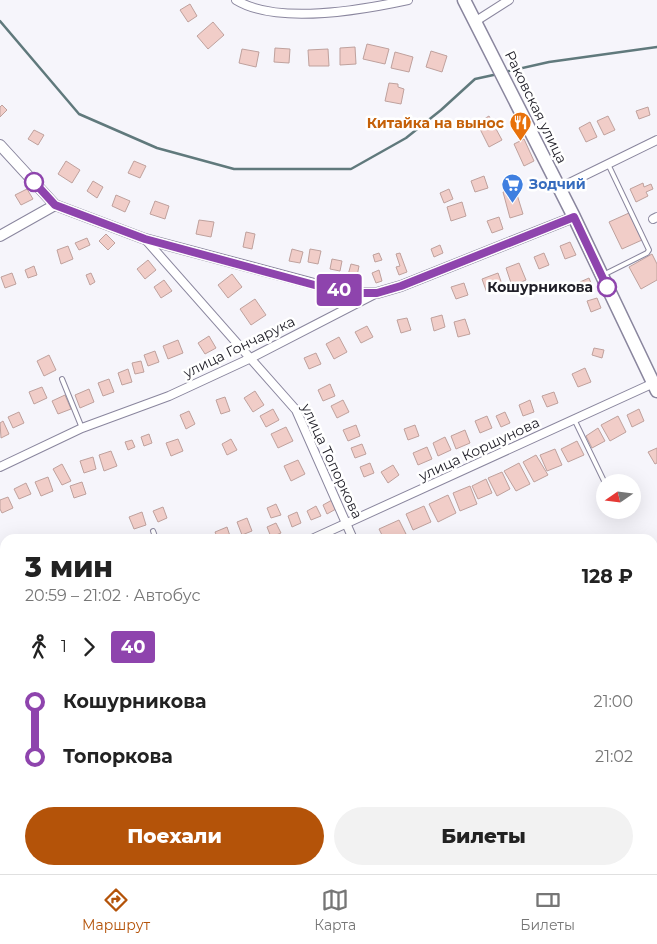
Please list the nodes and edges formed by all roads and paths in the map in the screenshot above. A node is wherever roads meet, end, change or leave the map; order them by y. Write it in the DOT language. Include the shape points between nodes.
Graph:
graph roads {
  1 [pos="236,0"];
  2 [pos="408,0"];
  3 [pos="464,0"];
  4 [pos="509,0"];
  5 [pos="476,21"];
  6 [pos="657,140"];
  7 [pos="0,145"];
  8 [pos="608,164"];
  9 [pos="559,188"];
  10 [pos="55,205"];
  11 [pos="574,217"];
  12 [pos="0,236"];
  13 [pos="145,239"];
  14 [pos="601,275"];
  15 [pos="377,293"];
  16 [pos="251,358"];
  17 [pos="62,379"];
  18 [pos="656,385"];
  19 [pos="574,419"];
  20 [pos="82,428"];
  21 [pos="0,466"];
  22 [pos="601,474"];
  23 [pos="346,524"];
  24 [pos="153,531"];
  25 [pos="154,534"];
  26 [pos="323,534"];
  27 [pos="351,534"];
  1 -- 2 [label="street" via="264,11 315,14"];
  3 -- 5 [label="main road, Раковская улица"];
  4 -- 5 [label="street"];
  5 -- 9 [label="main road, Раковская улица"];
  6 -- 8 [label="street"];
  7 -- 10 [label="street, улица Топоркова"];
  8 -- 9 [label="street"];
  8 -- 14 [label="lane" via="648,247 647,253"];
  9 -- 11 [label="main road, Раковская улица"];
  10 -- 12 [label="street"];
  10 -- 13 [label="street, улица Топоркова"];
  11 -- 14 [label="main road, Раковская улица"];
  11 -- 15 [label="street, улица Гончарука"];
  13 -- 15 [label="street, улица Топоркова" via="333,290"];
  13 -- 16 [label="street, улица Топоркова"];
  14 -- 18 [label="main road, Раковская улица"];
  15 -- 16 [label="street, улица Гончарука"];
  16 -- 20 [label="street, улица Гончарука" via="169,396"];
  16 -- 23 [label="street, улица Топоркова" via="296,410"];
  17 -- 20 [label="lane"];
  18 -- 19 [label="street, улица Коршунова"];
  19 -- 22 [label="lane"];
  19 -- 23 [label="street, улица Коршунова"];
  20 -- 21 [label="street, улица Гончарука"];
  23 -- 26 [label="street, улица Коршунова"];
  23 -- 27 [label="street, улица Топоркова"];
  24 -- 25 [label="lane"];
}
